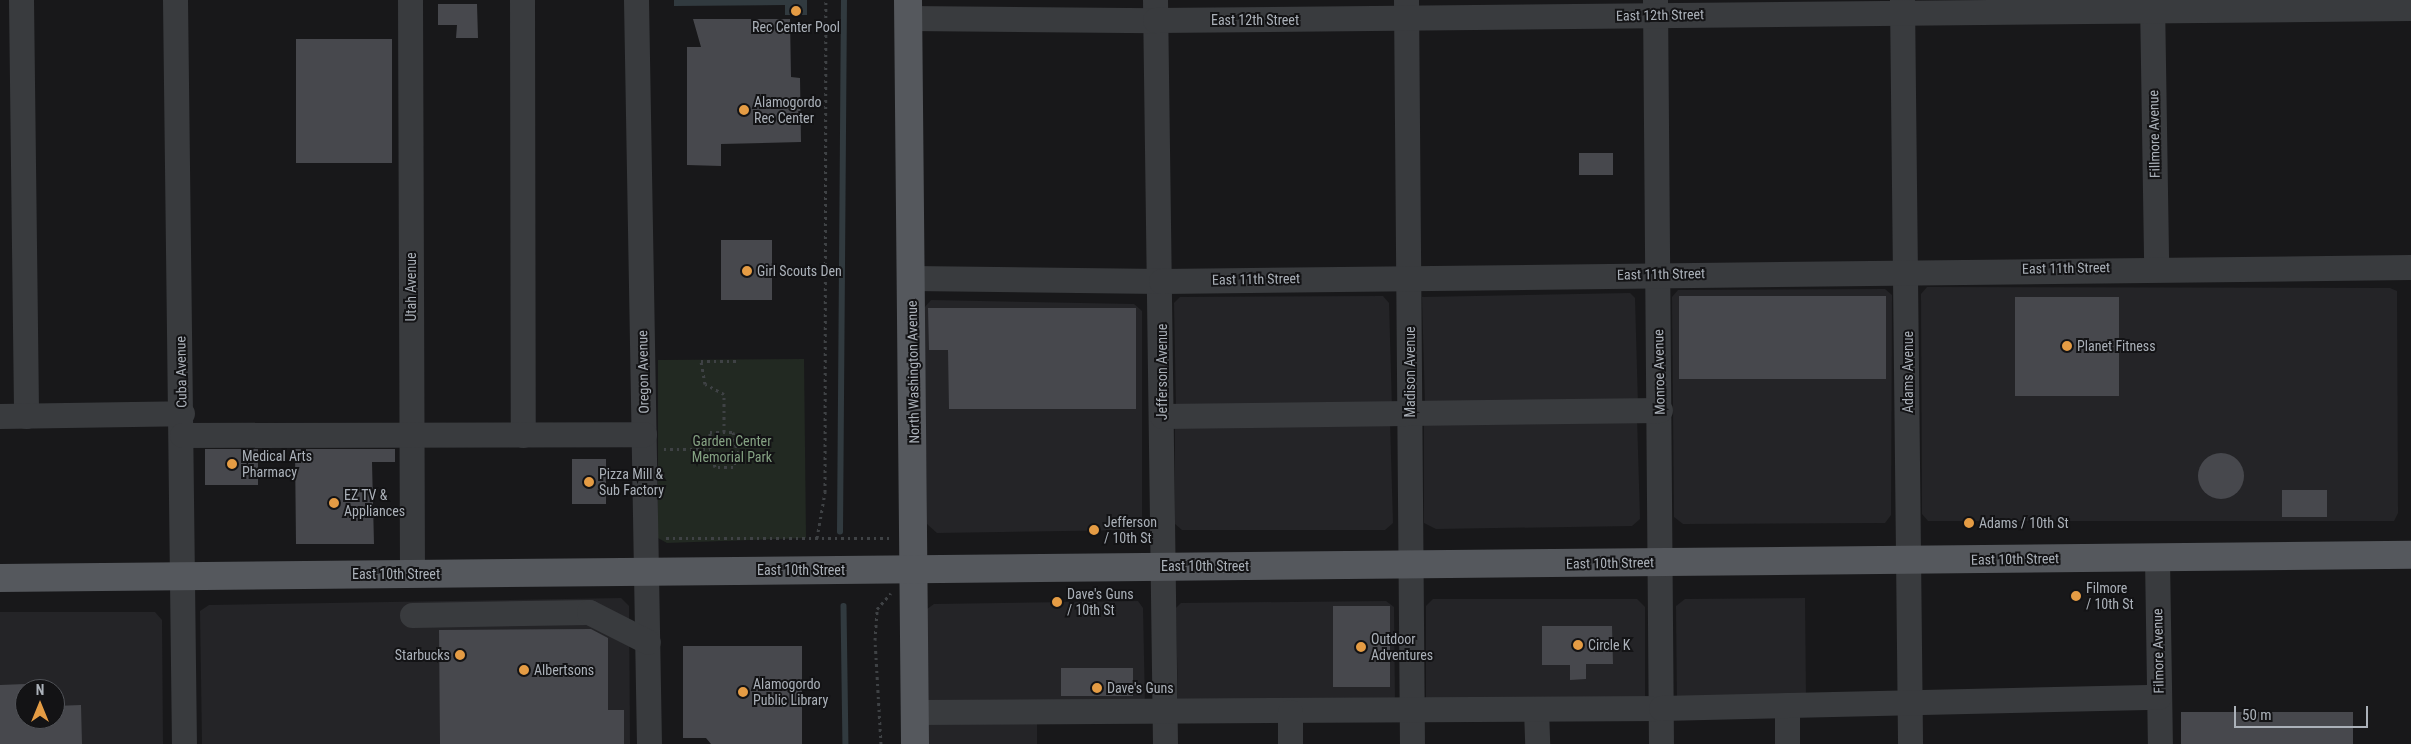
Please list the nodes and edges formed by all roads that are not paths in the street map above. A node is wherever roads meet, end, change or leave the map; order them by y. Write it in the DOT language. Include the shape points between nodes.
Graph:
graph roads {
  1 [pos="21,0"];
  2 [pos="175,0"];
  3 [pos="410,0"];
  4 [pos="522,0"];
  5 [pos="636,0"];
  6 [pos="1902,6"];
  7 [pos="2152,6"];
  8 [pos="1655,8"];
  9 [pos="2411,8"];
  10 [pos="908,9"];
  11 [pos="1406,9"];
  12 [pos="1155,10"];
  13 [pos="2156,267"];
  14 [pos="2411,267"];
  15 [pos="1908,271"];
  16 [pos="1658,274"];
  17 [pos="1409,276"];
  18 [pos="912,278"];
  19 [pos="1161,281"];
  20 [pos="1660,410"];
  21 [pos="1410,414"];
  22 [pos="0,416"];
  23 [pos="26,416"];
  24 [pos="1162,416"];
  25 [pos="182,424"];
  26 [pos="523,435"];
  27 [pos="412,436"];
  28 [pos="656,441"];
  29 [pos="2411,555"];
  30 [pos="2157,558"];
  31 [pos="1908,560"];
  32 [pos="1661,562"];
  33 [pos="1411,565"];
  34 [pos="1163,567"];
  35 [pos="915,569"];
  36 [pos="647,572"];
  37 [pos="412,574"];
  38 [pos="185,576"];
  39 [pos="0,578"];
  40 [pos="412,615"];
  41 [pos="648,642"];
  42 [pos="2159,697"];
  43 [pos="1910,703"];
  44 [pos="1787,705"];
  45 [pos="1661,708"];
  46 [pos="1536,709"];
  47 [pos="1411,711"];
  48 [pos="915,712"];
  49 [pos="1165,712"];
  50 [pos="1290,712"];
  51 [pos="184,744"];
  52 [pos="649,744"];
  53 [pos="915,744"];
  54 [pos="1165,744"];
  55 [pos="1290,744"];
  56 [pos="1412,744"];
  57 [pos="1537,744"];
  58 [pos="1661,744"];
  59 [pos="1787,744"];
  60 [pos="1910,744"];
  61 [pos="2160,744"];
  1 -- 23 [label="street"];
  2 -- 25 [label="street, Cuba Avenue"];
  3 -- 27 [label="street, Utah Avenue"];
  4 -- 26 [label="street"];
  5 -- 28 [label="street, Oregon Avenue"];
  6 -- 7 [label="street, East 12th Street"];
  6 -- 8 [label="street, East 12th Street"];
  6 -- 15 [label="street, Adams Avenue"];
  7 -- 9 [label="street, East 12th Street"];
  7 -- 13 [label="street, Fillmore Avenue"];
  8 -- 11 [label="street, East 12th Street"];
  8 -- 16 [label="street, Monroe Avenue"];
  10 -- 12 [label="street, East 12th Street"];
  10 -- 18 [label="main road, North Washington Avenue"];
  11 -- 12 [label="street, East 12th Street"];
  11 -- 17 [label="street, Madison Avenue"];
  12 -- 19 [label="street, Jefferson Avenue"];
  13 -- 14 [label="street, East 11th Street"];
  13 -- 15 [label="street, East 11th Street"];
  15 -- 16 [label="street, East 11th Street"];
  15 -- 31 [label="street, Adams Avenue"];
  16 -- 17 [label="street, East 11th Street"];
  16 -- 20 [label="street, Monroe Avenue"];
  17 -- 19 [label="street, East 11th Street"];
  17 -- 21 [label="street, Madison Avenue"];
  18 -- 19 [label="street, East 11th Street"];
  18 -- 35 [label="main road, North Washington Avenue"];
  19 -- 24 [label="street, Jefferson Avenue"];
  20 -- 21 [label="street"];
  20 -- 32 [label="street, Monroe Avenue"];
  21 -- 24 [label="street"];
  21 -- 33 [label="street, Madison Avenue"];
  22 -- 23 [label="street"];
  23 -- 25 [label="street"];
  24 -- 34 [label="street, Jefferson Avenue"];
  25 -- 27 [label="street"];
  25 -- 38 [label="street, Cuba Avenue"];
  26 -- 27 [label="street"];
  26 -- 28 [label="street"];
  27 -- 37 [label="street, Utah Avenue"];
  28 -- 36 [label="street, Oregon Avenue"];
  29 -- 30 [label="main road, East 10th Street"];
  30 -- 31 [label="main road, East 10th Street"];
  30 -- 42 [label="street, Filmore Avenue"];
  31 -- 32 [label="main road, East 10th Street"];
  31 -- 43 [label="street, Adams Avenue"];
  32 -- 33 [label="main road, East 10th Street"];
  32 -- 45 [label="street, Monroe Avenue"];
  33 -- 34 [label="main road, East 10th Street"];
  33 -- 47 [label="street, Madison Avenue"];
  34 -- 35 [label="main road, East 10th Street"];
  34 -- 49 [label="street, Jefferson Avenue"];
  35 -- 36 [label="main road, East 10th Street"];
  35 -- 48 [label="main road, North Washington Avenue"];
  36 -- 37 [label="main road, East 10th Street"];
  36 -- 41 [label="street, Oregon Avenue"];
  37 -- 38 [label="main road, East 10th Street"];
  38 -- 39 [label="main road, East 10th Street"];
  38 -- 51 [label="street, Cuba Avenue"];
  40 -- 41 [label="street" via="589,612"];
  41 -- 52 [label="street, Oregon Avenue"];
  42 -- 43 [label="street"];
  42 -- 61 [label="street, Filmore Avenue"];
  43 -- 44 [label="street"];
  43 -- 60 [label="street, Adams Avenue"];
  44 -- 45 [label="street"];
  44 -- 59 [label="street"];
  45 -- 46 [label="street"];
  45 -- 58 [label="street, Monroe Avenue"];
  46 -- 47 [label="street"];
  46 -- 57 [label="street"];
  47 -- 50 [label="street"];
  47 -- 56 [label="street, Madison Avenue"];
  48 -- 49 [label="street"];
  48 -- 53 [label="main road, North Washington Avenue"];
  49 -- 50 [label="street"];
  49 -- 54 [label="street, Jefferson Avenue"];
  50 -- 55 [label="street"];
}
